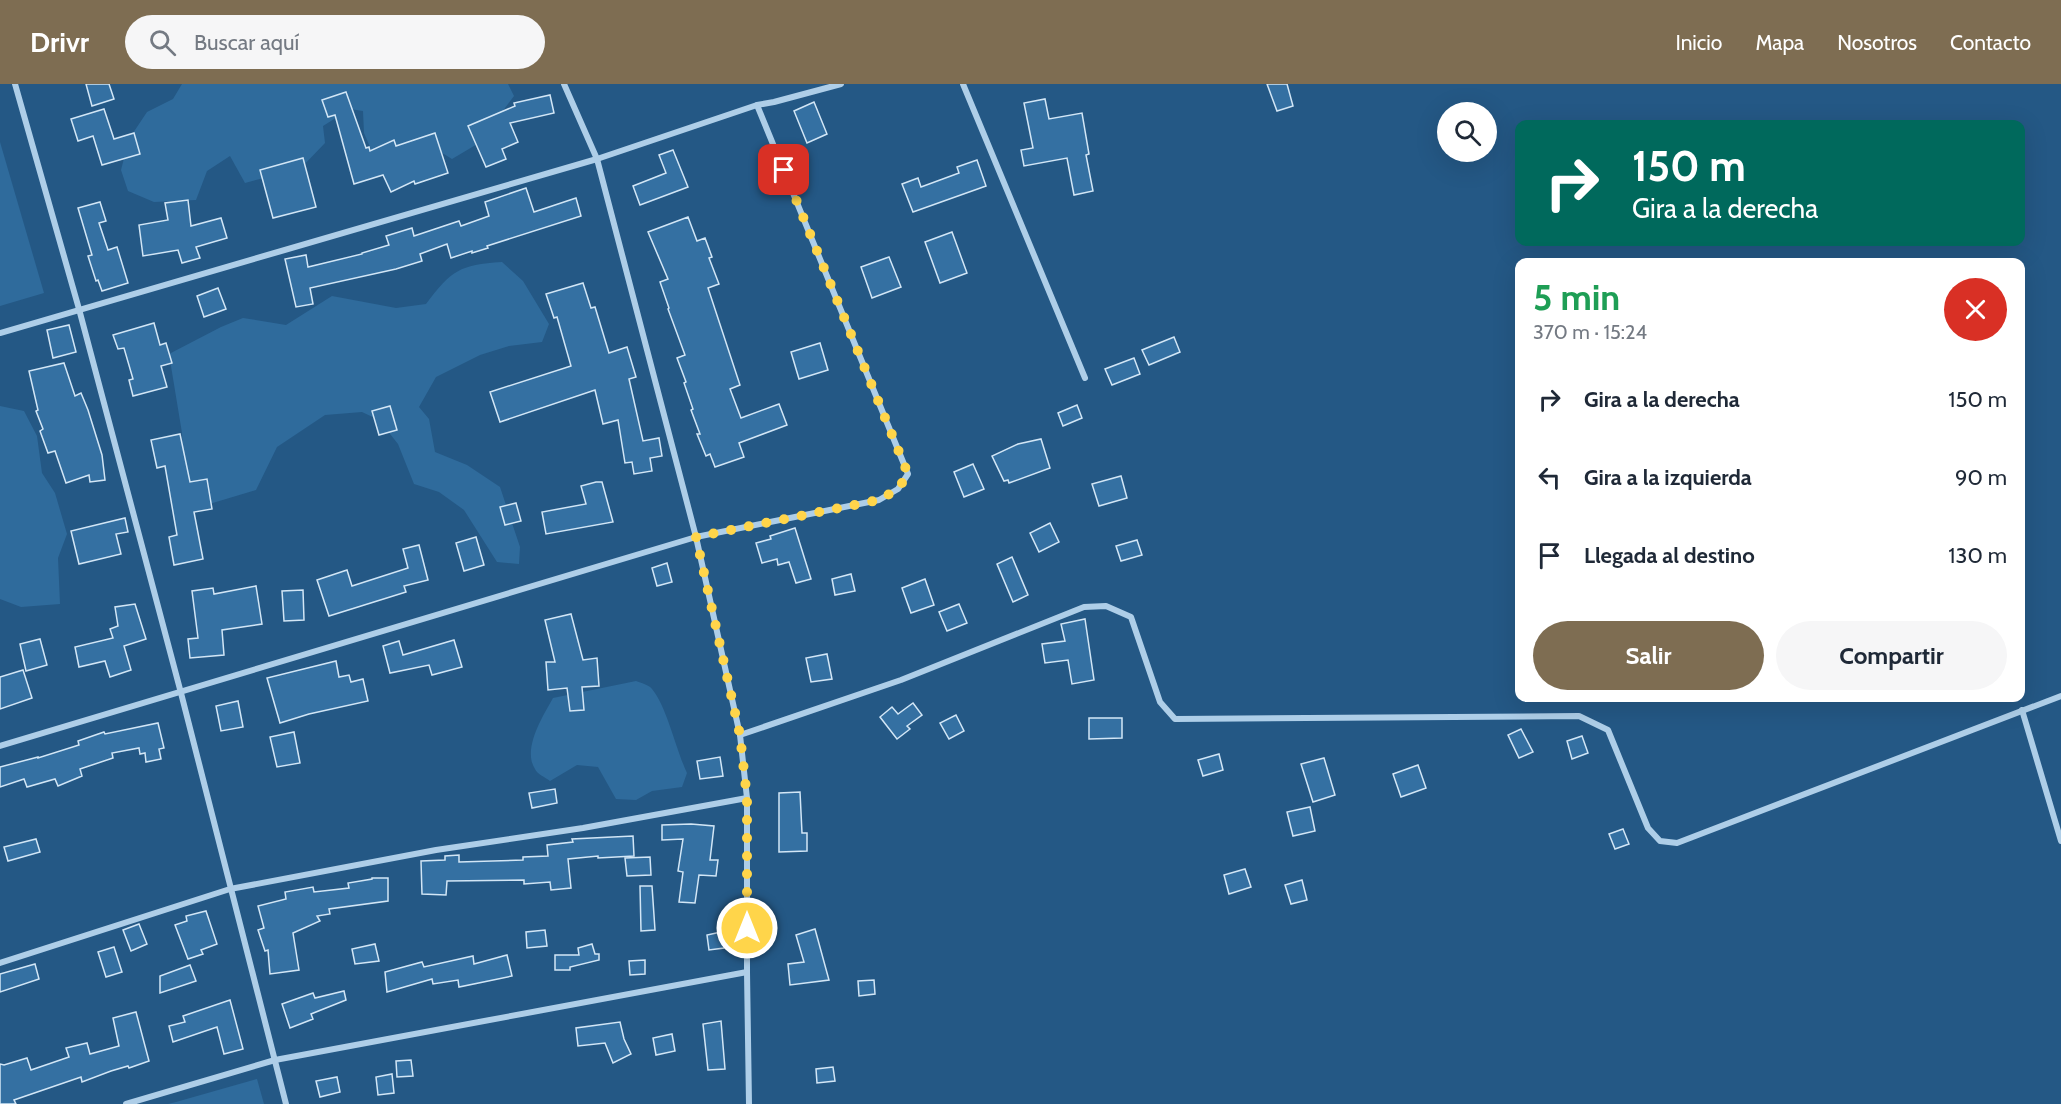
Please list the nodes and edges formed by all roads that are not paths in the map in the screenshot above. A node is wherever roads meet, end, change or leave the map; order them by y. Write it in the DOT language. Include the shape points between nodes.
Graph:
graph roads {
  1 [pos="15,84"];
  2 [pos="564,84"];
  3 [pos="841,84"];
  4 [pos="963,84"];
  5 [pos="757,105"];
  6 [pos="597,159"];
  7 [pos="80,309"];
  8 [pos="0,333"];
  9 [pos="1085,378"];
  10 [pos="696,537"];
  11 [pos="181,693"];
  12 [pos="2061,696"];
  13 [pos="2022,710"];
  14 [pos="740,735"];
  15 [pos="0,746"];
  16 [pos="747,798"];
  17 [pos="2061,841"];
  18 [pos="231,889"];
  19 [pos="0,963"];
  20 [pos="747,972"];
  21 [pos="275,1060"];
  22 [pos="126,1104"];
  23 [pos="285,1104"];
  24 [pos="749,1104"];
  1 -- 7 [label="street"];
  2 -- 6 [label="street"];
  3 -- 5 [label="street"];
  4 -- 9 [label="street"];
  5 -- 6 [label="street"];
  5 -- 10 [label="street" via="908,474 898,489 879,500"];
  6 -- 7 [label="street"];
  6 -- 10 [label="street"];
  7 -- 8 [label="street"];
  7 -- 11 [label="street"];
  10 -- 11 [label="street"];
  10 -- 14 [label="street"];
  11 -- 15 [label="street"];
  11 -- 18 [label="street"];
  12 -- 13 [label="street"];
  13 -- 14 [label="street" via="1677,843 1660,842 1648,828 1608,730 1579,716 1175,719 1160,702 1131,617 1106,606 1084,607 901,680"];
  13 -- 17 [label="street"];
  14 -- 16 [label="street"];
  16 -- 18 [label="street"];
  16 -- 20 [label="street"];
  18 -- 19 [label="street"];
  18 -- 21 [label="street"];
  20 -- 21 [label="street"];
  20 -- 24 [label="street"];
  21 -- 22 [label="street"];
  21 -- 23 [label="street"];
}
